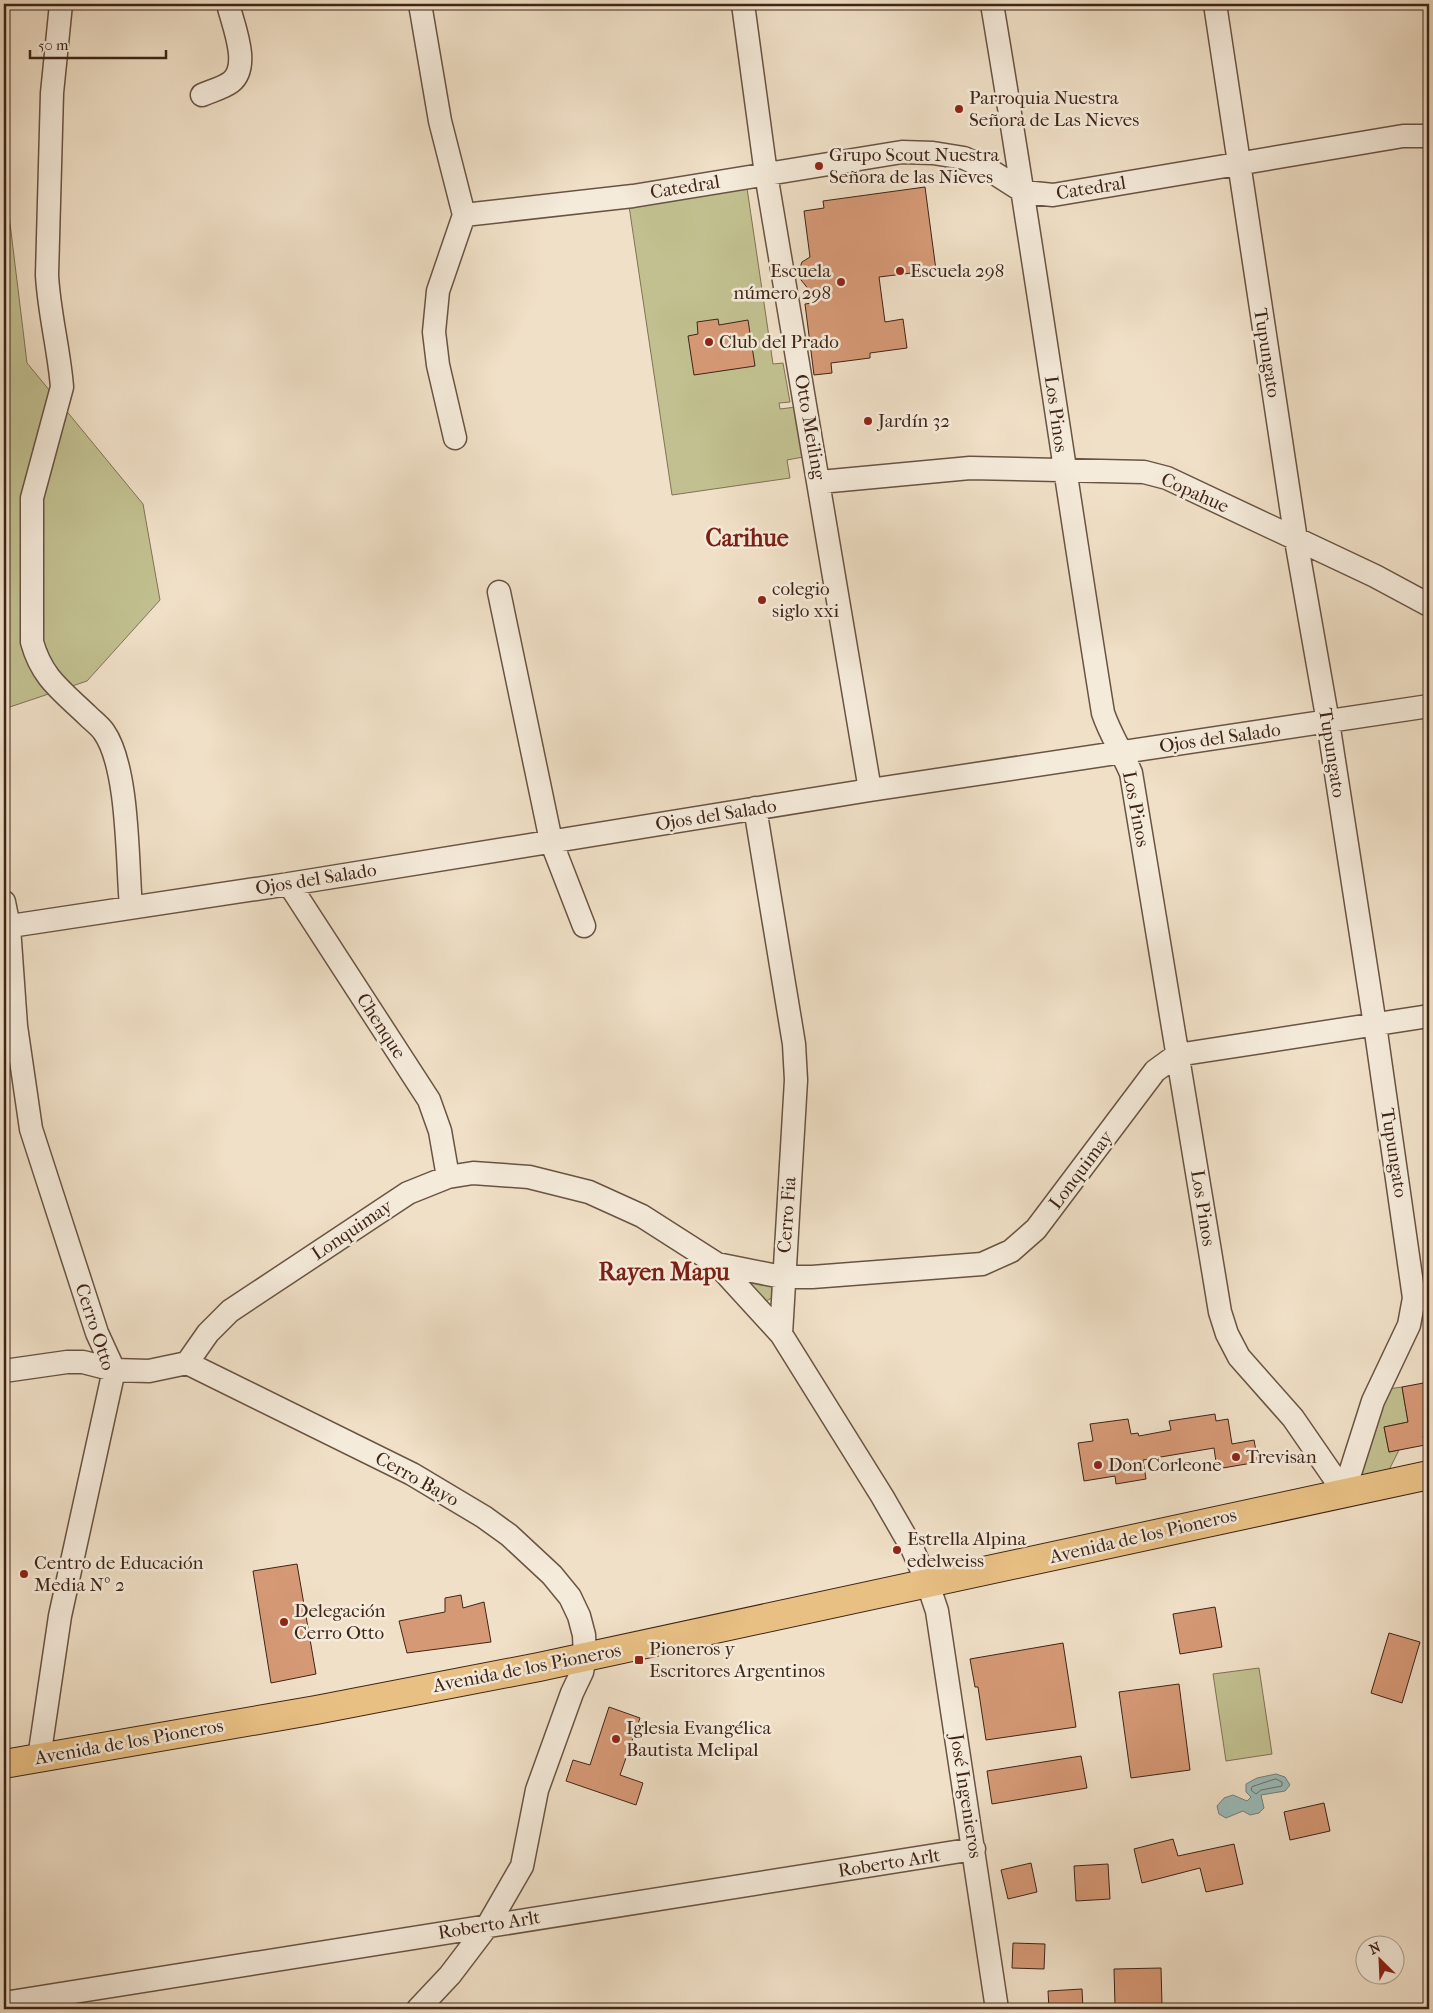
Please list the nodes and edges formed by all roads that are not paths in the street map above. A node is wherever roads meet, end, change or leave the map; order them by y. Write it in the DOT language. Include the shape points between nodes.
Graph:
graph roads {
  1 [pos="61,4"];
  2 [pos="228,4"];
  3 [pos="420,4"];
  4 [pos="743,4"];
  5 [pos="992,4"];
  6 [pos="1215,4"];
  7 [pos="202,95"];
  8 [pos="1429,136"];
  9 [pos="1237,162"];
  10 [pos="766,174"];
  11 [pos="1024,192"];
  12 [pos="464,216"];
  13 [pos="455,438"];
  14 [pos="1064,469"];
  15 [pos="820,482"];
  16 [pos="1296,540"];
  17 [pos="498,592"];
  18 [pos="1429,605"];
  19 [pos="1429,706"];
  20 [pos="1328,722"];
  21 [pos="1122,752"];
  22 [pos="870,790"];
  23 [pos="755,808"];
  24 [pos="551,841"];
  25 [pos="289,884"];
  26 [pos="4,902"];
  27 [pos="131,907"];
  28 [pos="584,926"];
  29 [pos="6,927"];
  30 [pos="1429,1016"];
  31 [pos="1374,1025"];
  32 [pos="1178,1055"];
  33 [pos="448,1178"];
  34 [pos="717,1264"];
  35 [pos="782,1277"];
  36 [pos="780,1334"];
  37 [pos="187,1363"];
  38 [pos="114,1370"];
  39 [pos="4,1371"];
  40 [pos="1429,1475"];
  41 [pos="1344,1492"];
  42 [pos="928,1584"];
  43 [pos="585,1657"];
  44 [pos="39,1758"];
  45 [pos="4,1764"];
  46 [pos="974,1849"];
  47 [pos="488,1925"];
  48 [pos="4,2003"];
  49 [pos="418,2009"];
  50 [pos="997,2009"];
  1 -- 27 [label="street" via="52,93 47,275 48,303 62,387 32,498 32,642 46,675 104,732 114,752 122,791"];
  2 -- 7 [label="street" via="242,62 230,83"];
  3 -- 12 [label="street" via="440,121"];
  4 -- 10 [label="street, Otto Meiling"];
  5 -- 11 [label="street, Los Pinos"];
  6 -- 9 [label="street, Tupungato"];
  8 -- 9 [label="street, Catedral" via="1404,136"];
  9 -- 11 [label="street, Catedral" via="1053,195"];
  9 -- 16 [label="street, Tupungato"];
  10 -- 11 [label="street, Catedral" via="902,152 933,153 964,158"];
  10 -- 12 [label="street, Catedral" via="634,196"];
  10 -- 15 [label="street, Otto Meiling"];
  11 -- 14 [label="street, Los Pinos"];
  12 -- 13 [label="street" via="438,291 434,332"];
  14 -- 15 [label="street, Copahue" via="970,468"];
  14 -- 16 [label="street, Copahue" via="1144,472 1167,478"];
  14 -- 21 [label="street, Los Pinos" via="1103,713 1110,734"];
  15 -- 22 [label="street, Otto Meiling"];
  16 -- 18 [label="street, Copahue"];
  16 -- 20 [label="street, Tupungato"];
  17 -- 24 [label="street"];
  19 -- 20 [label="street, Ojos del Salado"];
  20 -- 21 [label="street, Ojos del Salado"];
  20 -- 31 [label="street, Tupungato"];
  21 -- 22 [label="street, Ojos del Salado"];
  21 -- 32 [label="street, Los Pinos" via="1131,773"];
  22 -- 23 [label="street, Ojos del Salado"];
  23 -- 24 [label="street, Ojos del Salado"];
  23 -- 35 [label="street, Cerro Fia" via="794,1044 796,1080"];
  24 -- 25 [label="street, Ojos del Salado"];
  24 -- 28 [label="street"];
  25 -- 27 [label="street, Ojos del Salado"];
  25 -- 33 [label="street, Chenque" via="430,1100 440,1132"];
  26 -- 29 [label="street, Cerro Otto"];
  27 -- 29 [label="street, Ojos del Salado"];
  29 -- 38 [label="street, Cerro Otto" via="30,1128 97,1333"];
  30 -- 31 [label="street, Lonquimay"];
  31 -- 32 [label="street, Lonquimay"];
  31 -- 41 [label="street, Tupungato" via="1414,1298 1408,1325 1374,1402"];
  32 -- 35 [label="street, Lonquimay" via="1156,1071 1036,1229 1011,1251 982,1264 812,1278"];
  32 -- 41 [label="street, Los Pinos" via="1220,1312 1227,1334 1239,1357 1293,1418"];
  33 -- 34 [label="street, Lonquimay" via="473,1173 529,1177 590,1192 642,1216"];
  33 -- 37 [label="street, Lonquimay" via="408,1192 230,1311 208,1333"];
  34 -- 35 [label="street, Lonquimay"];
  34 -- 36 [label="street, Lonquimay"];
  35 -- 36 [label="street, Cerro Fia"];
  36 -- 42 [label="street" via="882,1496"];
  37 -- 38 [label="street" via="150,1371"];
  37 -- 43 [label="street, Cerro Bayo" via="412,1474 509,1535 552,1575 570,1597 584,1635"];
  38 -- 39 [label="street" via="83,1362 67,1362"];
  38 -- 44 [label="street, Cerro Otto" via="60,1616"];
  40 -- 41 [label="main road, Avenida de los Pioneros"];
  41 -- 42 [label="main road, Avenida de los Pioneros"];
  42 -- 43 [label="main road, Avenida de los Pioneros"];
  42 -- 46 [label="street, José Ingenieros" via="937,1611"];
  43 -- 44 [label="main road, Avenida de los Pioneros" via="316,1710"];
  43 -- 47 [label="street" via="537,1790 522,1866"];
  44 -- 45 [label="main road, Avenida de los Pioneros"];
  46 -- 47 [label="street, Roberto Arlt"];
  46 -- 50 [label="street, José Ingenieros"];
  47 -- 48 [label="street, Roberto Arlt"];
  47 -- 49 [label="street" via="450,1975"];
}
